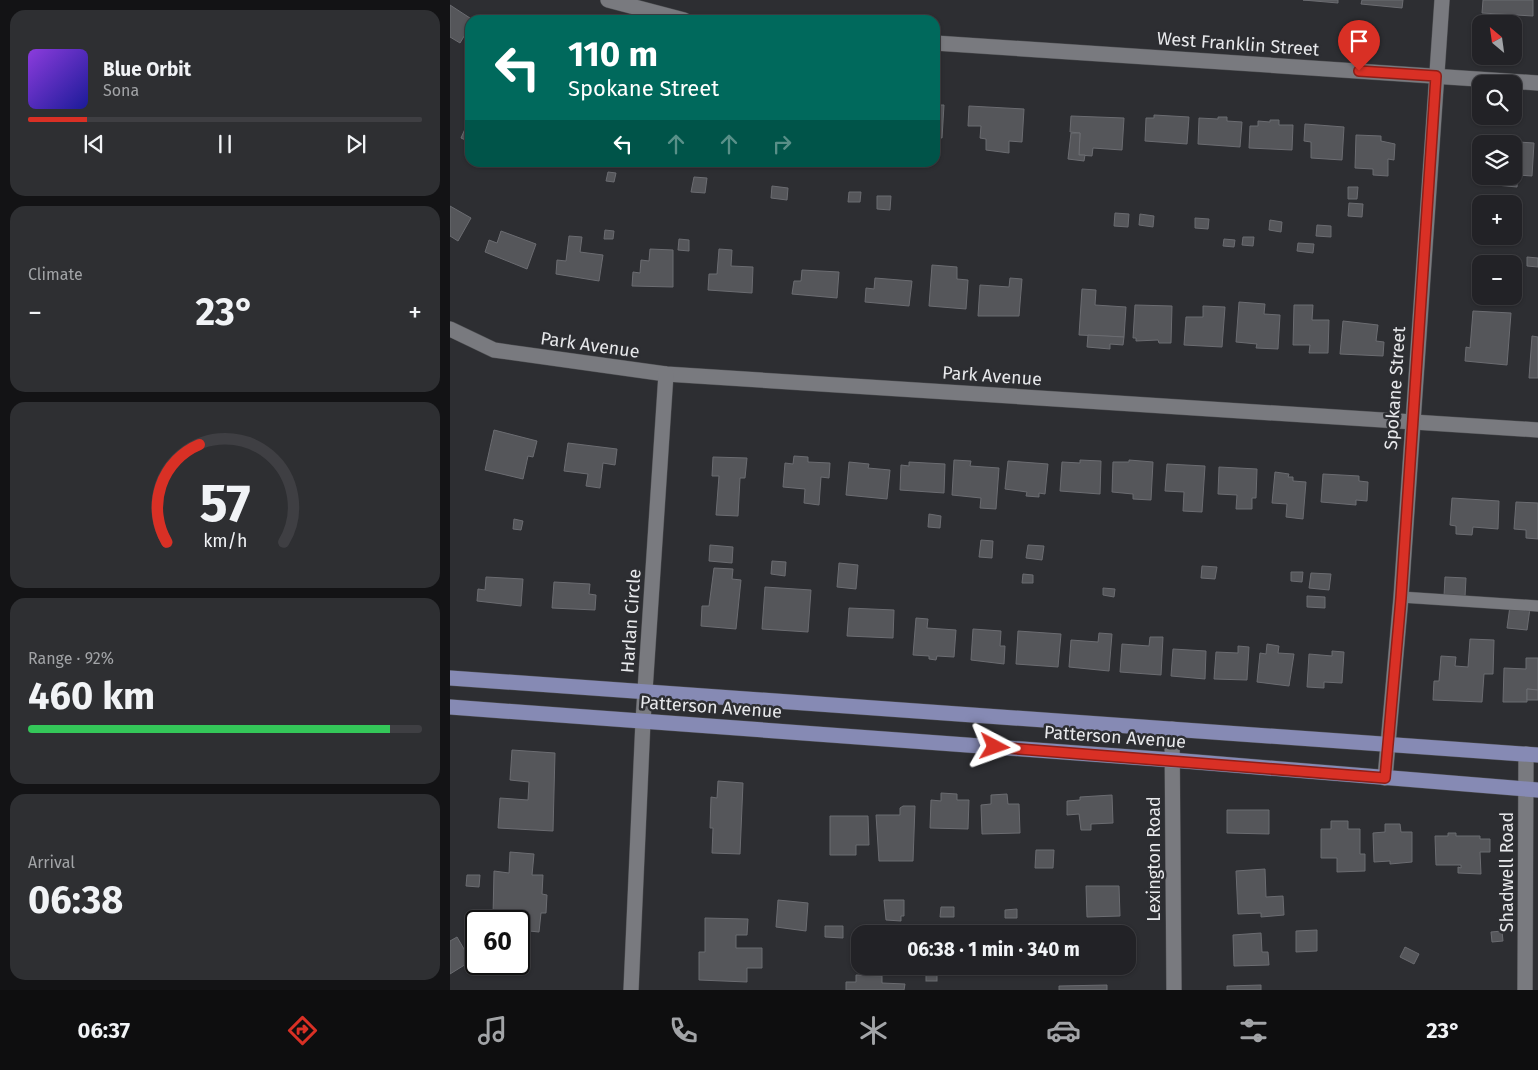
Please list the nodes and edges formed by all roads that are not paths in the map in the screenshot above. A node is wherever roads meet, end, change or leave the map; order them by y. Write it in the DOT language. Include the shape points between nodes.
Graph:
graph roads {
  1 [pos="608,0"];
  2 [pos="1442,0"];
  3 [pos="665,15"];
  4 [pos="940,43"];
  5 [pos="1436,76"];
  6 [pos="1538,83"];
  7 [pos="450,329"];
  8 [pos="666,374"];
  9 [pos="1411,421"];
  10 [pos="1538,430"];
  11 [pos="1401,598"];
  12 [pos="1538,606"];
  13 [pos="450,678"];
  14 [pos="645,690"];
  15 [pos="450,707"];
  16 [pos="643,721"];
  17 [pos="1172,729"];
  18 [pos="1388,744"];
  19 [pos="1532,754"];
  20 [pos="1172,760"];
  21 [pos="1385,778"];
  22 [pos="1532,790"];
  23 [pos="631,990"];
  24 [pos="1174,990"];
  25 [pos="1525,990"];
  1 -- 3 [label="street"];
  2 -- 5 [label="street, Spokane Street"];
  4 -- 5 [label="street, West Franklin Street"];
  5 -- 6 [label="street, West Franklin Street"];
  5 -- 9 [label="street, Spokane Street"];
  7 -- 8 [label="street, Park Avenue" via="494,350"];
  8 -- 9 [label="street, Park Avenue"];
  8 -- 14 [label="street, Harlan Circle"];
  9 -- 10 [label="street, Park Avenue"];
  9 -- 11 [label="street, Spokane Street"];
  11 -- 12 [label="lane"];
  11 -- 18 [label="street, Spokane Street"];
  13 -- 14 [label="main road, Patterson Avenue"];
  14 -- 16 [label="street, Harlan Circle"];
  14 -- 17 [label="main road, Patterson Avenue"];
  15 -- 16 [label="main road, Patterson Avenue"];
  16 -- 20 [label="main road, Patterson Avenue"];
  16 -- 23 [label="street, Harlan Circle"];
  17 -- 18 [label="main road, Patterson Avenue"];
  17 -- 20 [label="street, Lexington Road"];
  18 -- 19 [label="main road, Patterson Avenue"];
  18 -- 21 [label="street, Spokane Street"];
  19 -- 22 [label="street, Shadwell Road"];
  20 -- 21 [label="main road, Patterson Avenue"];
  20 -- 24 [label="street, Lexington Road"];
  21 -- 22 [label="main road, Patterson Avenue"];
  22 -- 25 [label="street, Shadwell Road"];
}
